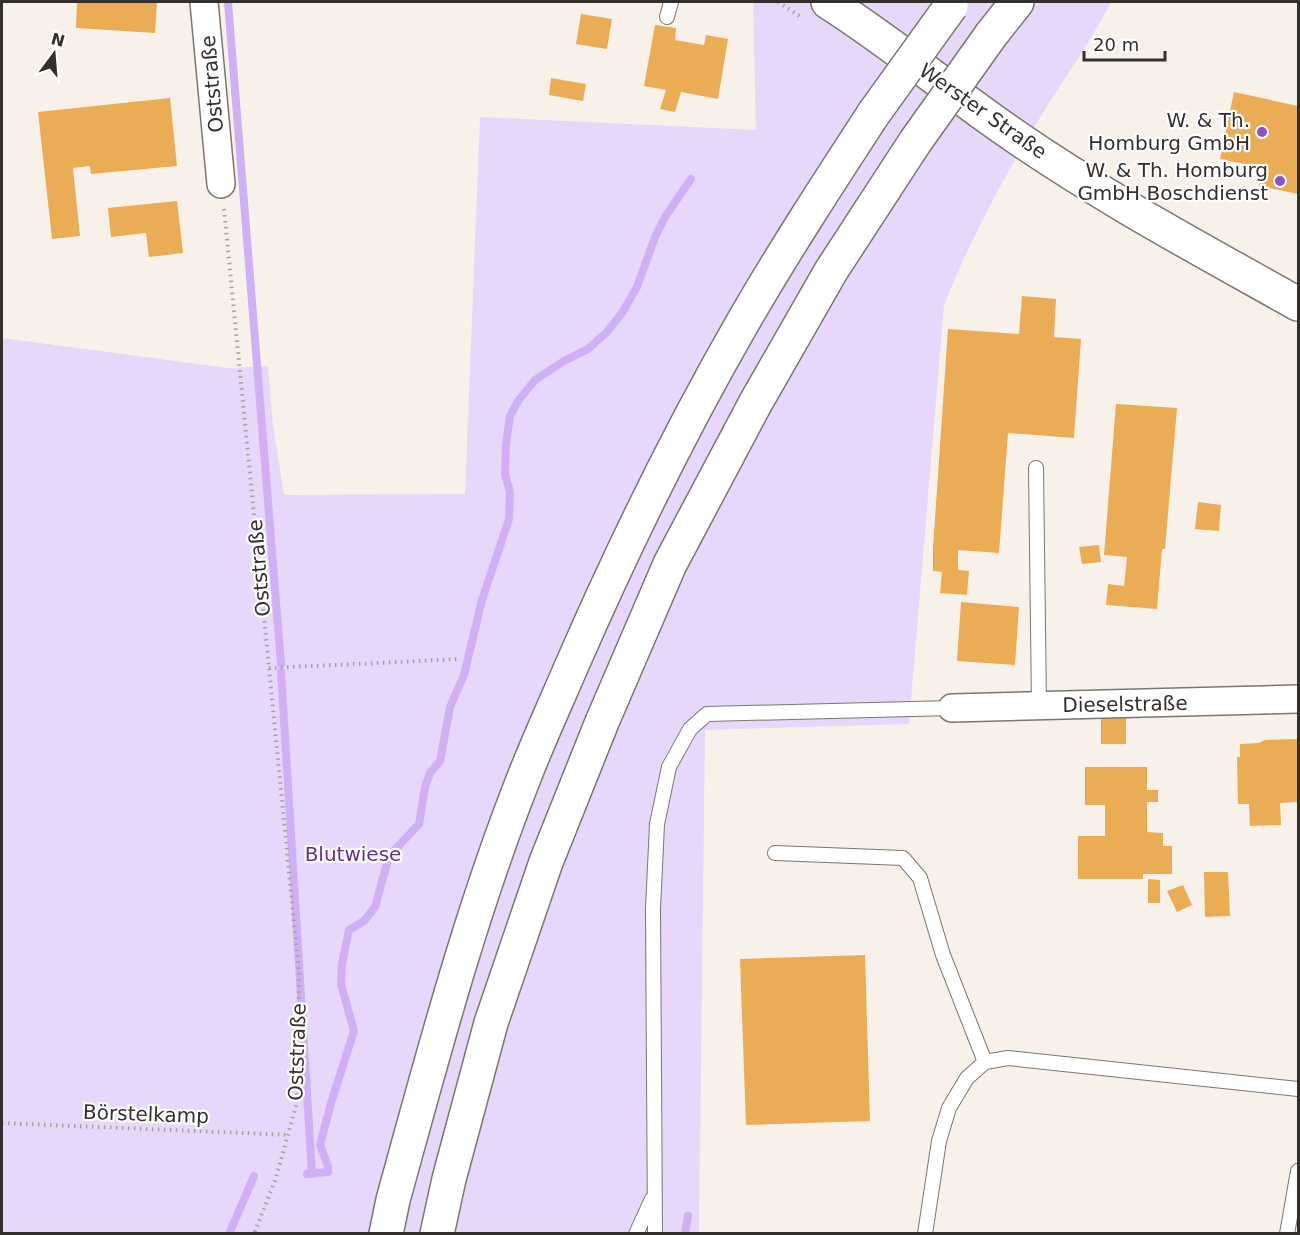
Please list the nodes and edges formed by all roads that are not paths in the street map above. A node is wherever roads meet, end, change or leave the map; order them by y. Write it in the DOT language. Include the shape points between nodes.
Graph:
graph roads {
  1 [pos="204,2"];
  2 [pos="671,2"];
  3 [pos="828,2"];
  4 [pos="1017,2"];
  5 [pos="953,4"];
  6 [pos="667,17"];
  7 [pos="221,184"];
  8 [pos="1299,304"];
  9 [pos="1036,468"];
  10 [pos="1299,699"];
  11 [pos="1039,706"];
  12 [pos="952,708"];
  13 [pos="776,853"];
  14 [pos="985,1062"];
  15 [pos="1299,1089"];
  16 [pos="1299,1171"];
  17 [pos="655,1194"];
  18 [pos="386,1233"];
  19 [pos="437,1233"];
  20 [pos="636,1233"];
  21 [pos="655,1233"];
  22 [pos="925,1233"];
  23 [pos="1287,1233"];
  1 -- 7 [label="street, Oststraße"];
  2 -- 6 [label="lane"];
  3 -- 8 [label="main road, Werster Straße" via="861,22 1009,132 1114,201"];
  4 -- 19 [label="main road, bridge" via="915,142 831,271 767,382 666,575 546,862 491,1023"];
  5 -- 18 [label="main road, bridge" via="874,113 743,322 670,454 611,575 527,770 486,883 449,998"];
  9 -- 11 [label="lane"];
  10 -- 11 [label="street, Dieselstraße"];
  11 -- 12 [label="street, Dieselstraße"];
  12 -- 17 [label="lane" via="707,714 690,729 669,767 657,824 653,909"];
  13 -- 14 [label="lane" via="903,858 920,878 943,955"];
  14 -- 15 [label="lane" via="1008,1058"];
  14 -- 22 [label="lane" via="967,1078 949,1108 939,1141"];
  16 -- 23 [label="lane"];
  17 -- 20 [label="lane"];
  17 -- 21 [label="lane"];
}
